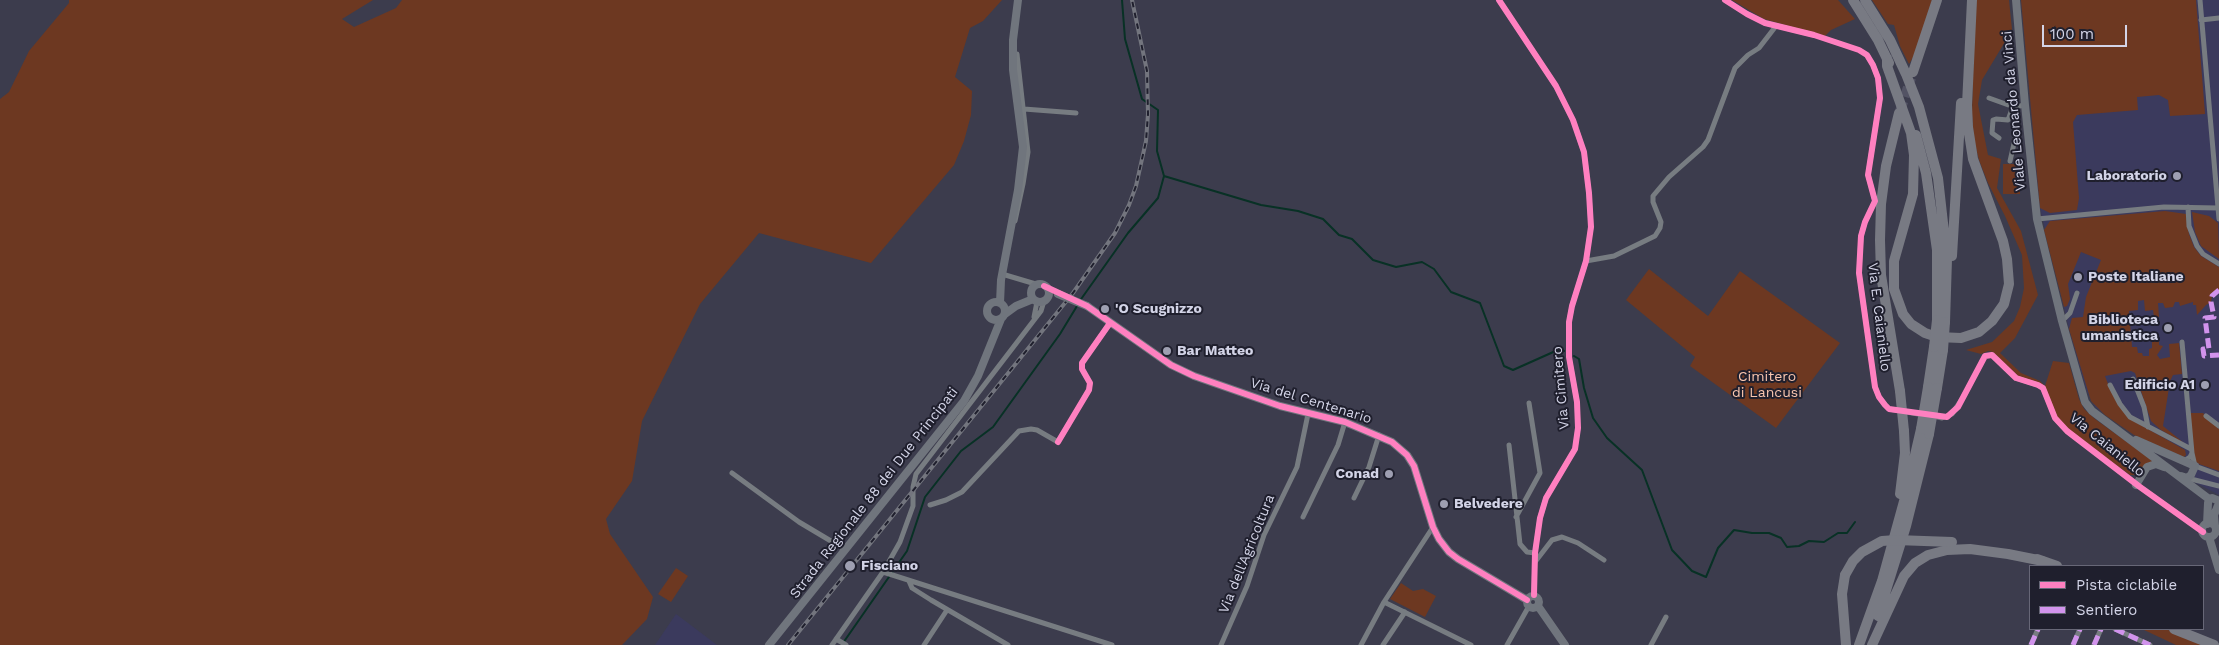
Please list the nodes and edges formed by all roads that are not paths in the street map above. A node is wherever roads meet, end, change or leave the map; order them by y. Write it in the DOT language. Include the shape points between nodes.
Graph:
graph roads {
  1 [pos="1018,0"];
  2 [pos="1499,0"];
  3 [pos="1725,0"];
  4 [pos="1937,0"];
  5 [pos="1968,0"];
  6 [pos="1972,0"];
  7 [pos="2016,0"];
  8 [pos="2200,0"];
  9 [pos="1858,1"];
  10 [pos="2219,18"];
  11 [pos="2201,20"];
  12 [pos="1776,26"];
  13 [pos="1017,54"];
  14 [pos="1887,58"];
  15 [pos="1913,72"];
  16 [pos="1989,98"];
  17 [pos="2025,105"];
  18 [pos="2013,107"];
  19 [pos="1024,109"];
  20 [pos="1076,113"];
  21 [pos="1899,113"];
  22 [pos="1999,138"];
  23 [pos="2010,161"];
  24 [pos="2188,207"];
  25 [pos="2218,208"];
  26 [pos="2037,219"];
  27 [pos="2219,219"];
  28 [pos="1012,222"];
  29 [pos="1586,261"];
  30 [pos="2219,264"];
  31 [pos="1002,277"];
  32 [pos="1041,285"];
  33 [pos="2077,293"];
  34 [pos="1058,294"];
  35 [pos="1947,294"];
  36 [pos="1039,298"];
  37 [pos="1019,304"];
  38 [pos="1002,305"];
  39 [pos="988,307"];
  40 [pos="988,316"];
  41 [pos="1003,317"];
  42 [pos="1941,321"];
  43 [pos="2062,321"];
  44 [pos="1110,323"];
  45 [pos="2182,342"];
  46 [pos="988,351"];
  47 [pos="2133,379"];
  48 [pos="2110,385"];
  49 [pos="1529,403"];
  50 [pos="1889,409"];
  51 [pos="1308,414"];
  52 [pos="2206,416"];
  53 [pos="1345,422"];
  54 [pos="2219,426"];
  55 [pos="2148,427"];
  56 [pos="1925,432"];
  57 [pos="2123,434"];
  58 [pos="1379,435"];
  59 [pos="1509,446"];
  60 [pos="2191,451"];
  61 [pos="2173,456"];
  62 [pos="2184,461"];
  63 [pos="2194,466"];
  64 [pos="2170,470"];
  65 [pos="732,473"];
  66 [pos="2178,475"];
  67 [pos="2219,475"];
  68 [pos="2187,478"];
  69 [pos="2136,485"];
  70 [pos="2219,486"];
  71 [pos="1354,498"];
  72 [pos="2209,499"];
  73 [pos="2219,503"];
  74 [pos="930,505"];
  75 [pos="1303,517"];
  76 [pos="1516,517"];
  77 [pos="1433,527"];
  78 [pos="2209,530"];
  79 [pos="846,550"];
  80 [pos="1535,553"];
  81 [pos="1604,560"];
  82 [pos="2042,561"];
  83 [pos="1535,563"];
  84 [pos="2054,565"];
  85 [pos="2219,570"];
  86 [pos="885,573"];
  87 [pos="909,581"];
  88 [pos="1534,595"];
  89 [pos="1384,602"];
  90 [pos="1528,603"];
  91 [pos="1538,606"];
  92 [pos="946,610"];
  93 [pos="1405,612"];
  94 [pos="1666,617"];
  95 [pos="1867,621"];
  96 [pos="2038,630"];
  97 [pos="2080,630"];
  98 [pos="2101,630"];
  99 [pos="2116,630"];
  100 [pos="2176,630"];
  101 [pos="838,640"];
  102 [pos="770,645"];
  103 [pos="832,645"];
  104 [pos="846,645"];
  105 [pos="924,645"];
  106 [pos="1008,645"];
  107 [pos="1112,645"];
  108 [pos="1221,645"];
  109 [pos="1361,645"];
  110 [pos="1383,645"];
  111 [pos="1471,645"];
  112 [pos="1507,645"];
  113 [pos="1565,645"];
  114 [pos="1651,645"];
  115 [pos="1846,645"];
  116 [pos="1859,645"];
  117 [pos="1867,645"];
  118 [pos="1872,645"];
  119 [pos="2031,645"];
  120 [pos="2073,645"];
  121 [pos="2094,645"];
  122 [pos="2150,645"];
  123 [pos="2214,645"];
  124 [pos="2219,645"];
  1 -- 28 [label="street, Strada Regionale 88 dei Due Principati" via="1013,70 1023,147"];
  2 -- 29 [label="street, Via Cimitero" via="1556,86 1584,152 1590,227"];
  3 -- 12 [label="street, Via E. Caianiello"];
  4 -- 15 [label="highway"];
  5 -- 35 [label="highway" via="1952,260"];
  6 -- 14 [label="highway" via="1968,127 1974,159 2007,258 2009,284 2004,304 1992,321 1979,332 1961,338 1937,337 1911,324 1902,314 1894,289 1894,261 1913,194 1914,154 1912,133 1887,66"];
  7 -- 17 [label="street, Viale Leonardo da Vinci"];
  8 -- 11 [label="street"];
  9 -- 14 [label="highway"];
  9 -- 35 [label="highway" via="1890,40 1921,116 1938,178 1945,233"];
  10 -- 11 [label="street"];
  11 -- 25 [label="street"];
  12 -- 29 [label="street" via="1760,48 1735,68 1703,148 1669,177 1653,196 1662,222 1655,236 1614,256"];
  12 -- 50 [label="street, Via E. Caianiello" via="1859,50 1867,55 1878,78 1880,98 1868,175 1875,201 1861,236 1859,273 1875,387"];
  13 -- 19 [label="street"];
  14 -- 42 [label="highway" via="1906,103 1926,173 1937,250"];
  16 -- 18 [label="street"];
  17 -- 18 [label="street"];
  17 -- 26 [label="street, Viale Leonardo da Vinci"];
  18 -- 22 [label="street" via="2008,120 1993,120 1992,133"];
  18 -- 23 [label="street" via="2016,135"];
  19 -- 20 [label="street"];
  19 -- 28 [label="street" via="1028,152 1017,217"];
  21 -- 95 [label="highway, bridge" via="1886,166 1880,240 1881,275 1900,391 1905,453 1900,499"];
  24 -- 25 [label="street"];
  24 -- 26 [label="street"];
  24 -- 30 [label="street" via="2189,226 2197,246"];
  25 -- 27 [label="street"];
  26 -- 43 [label="street, Viale Leonardo da Vinci"];
  28 -- 31 [label="street, Strada Regionale 88 dei Due Principati"];
  29 -- 80 [label="street, Via Cimitero" via="1569,322 1569,357 1578,428 1575,449 1546,498"];
  31 -- 32 [label="street"];
  31 -- 38 [label="street, Strada Regionale 88 dei Due Principati"];
  31 -- 39 [label="street, Strada Regionale 88 dei Due Principati"];
  32 -- 34 [label="street, Via del Centenario"];
  32 -- 36 [label="street" via="1034,286"];
  32 -- 36 [label="street" via="1049,292"];
  33 -- 43 [label="street" via="2070,313"];
  34 -- 36 [label="street"];
  34 -- 44 [label="street, Via del Centenario, bridge" via="1087,306"];
  35 -- 42 [label="highway"];
  36 -- 37 [label="street"];
  36 -- 86 [label="street" via="1032,322 916,474 908,522"];
  37 -- 38 [label="street"];
  37 -- 41 [label="street"];
  38 -- 39 [label="street" via="992,303"];
  38 -- 41 [label="street, Strada Regionale 88 dei Due Principati"];
  39 -- 40 [label="street, Strada Regionale 88 dei Due Principati"];
  40 -- 41 [label="street" via="995,320"];
  40 -- 46 [label="street, Strada Regionale 88 dei Due Principati"];
  41 -- 46 [label="street, Strada Regionale 88 dei Due Principati"];
  42 -- 56 [label="highway, bridge"];
  43 -- 57 [label="street, Viale Leonardo da Vinci" via="2085,402"];
  44 -- 51 [label="street, Via del Centenario" via="1171,365 1194,376"];
  44 -- 74 [label="street" via="1082,363 1090,383 1089,390 1058,442 1037,430 1019,431 962,492"];
  45 -- 60 [label="street"];
  46 -- 79 [label="street, Strada Regionale 88 dei Due Principati" via="964,401"];
  47 -- 55 [label="street"];
  48 -- 55 [label="street" via="2130,417"];
  49 -- 76 [label="street" via="1540,473"];
  50 -- 69 [label="street, Via Caianiello" via="1947,417 1958,407 1985,356 1992,355 2016,378 2043,388 2060,425"];
  51 -- 53 [label="street, Via del Centenario"];
  51 -- 108 [label="street, Via dell'Agricoltura" via="1297,467 1267,529"];
  52 -- 54 [label="street"];
  53 -- 58 [label="street, Via del Centenario"];
  53 -- 75 [label="street" via="1338,445"];
  55 -- 60 [label="street"];
  56 -- 95 [label="highway" via="1882,581"];
  56 -- 117 [label="highway" via="1902,542"];
  57 -- 61 [label="street"];
  57 -- 64 [label="street"];
  58 -- 71 [label="street" via="1369,467"];
  58 -- 77 [label="street, Via del Centenario" via="1398,447 1414,466"];
  59 -- 76 [label="street"];
  60 -- 62 [label="street" via="2190,457"];
  60 -- 63 [label="street"];
  61 -- 62 [label="street"];
  61 -- 64 [label="street" via="2169,462"];
  62 -- 63 [label="street"];
  63 -- 67 [label="street"];
  63 -- 68 [label="street"];
  64 -- 66 [label="street"];
  64 -- 69 [label="street" via="2159,464 2147,467"];
  65 -- 79 [label="street" via="799,522"];
  66 -- 68 [label="street"];
  66 -- 72 [label="street"];
  68 -- 70 [label="street"];
  69 -- 78 [label="street, Via Caianiello" via="2186,522"];
  72 -- 73 [label="street"];
  72 -- 78 [label="street"];
  73 -- 78 [label="street"];
  76 -- 80 [label="street" via="1520,544 1527,552"];
  77 -- 89 [label="street"];
  77 -- 90 [label="street, Via del Centenario" via="1439,539 1458,559"];
  78 -- 85 [label="street"];
  79 -- 102 [label="street, Strada Regionale 88 dei Due Principati"];
  80 -- 83 [label="street, Via Cimitero"];
  81 -- 83 [label="street" via="1562,537 1552,540"];
  82 -- 84 [label="highway"];
  82 -- 115 [label="highway, bridge" via="2010,550 1952,542 1882,541 1862,552 1845,575 1842,594"];
  82 -- 118 [label="highway" via="1970,550 1928,554 1904,576"];
  83 -- 88 [label="street, Via Cimitero"];
  86 -- 87 [label="street"];
  86 -- 101 [label="street"];
  87 -- 92 [label="street" via="912,588"];
  87 -- 107 [label="street"];
  88 -- 90 [label="street" via="1530,596"];
  88 -- 91 [label="street" via="1539,600"];
  89 -- 93 [label="street"];
  89 -- 109 [label="street"];
  90 -- 91 [label="street" via="1534,608"];
  90 -- 112 [label="street"];
  91 -- 113 [label="street"];
  92 -- 105 [label="street"];
  92 -- 106 [label="street"];
  93 -- 110 [label="street"];
  93 -- 111 [label="street"];
  94 -- 114 [label="street"];
  95 -- 116 [label="highway"];
  96 -- 119 [label="street"];
  97 -- 120 [label="street"];
  98 -- 121 [label="street"];
  99 -- 122 [label="street"];
  100 -- 123 [label="highway"];
  101 -- 103 [label="street"];
  101 -- 104 [label="street"];
  123 -- 124 [label="highway"];
}
